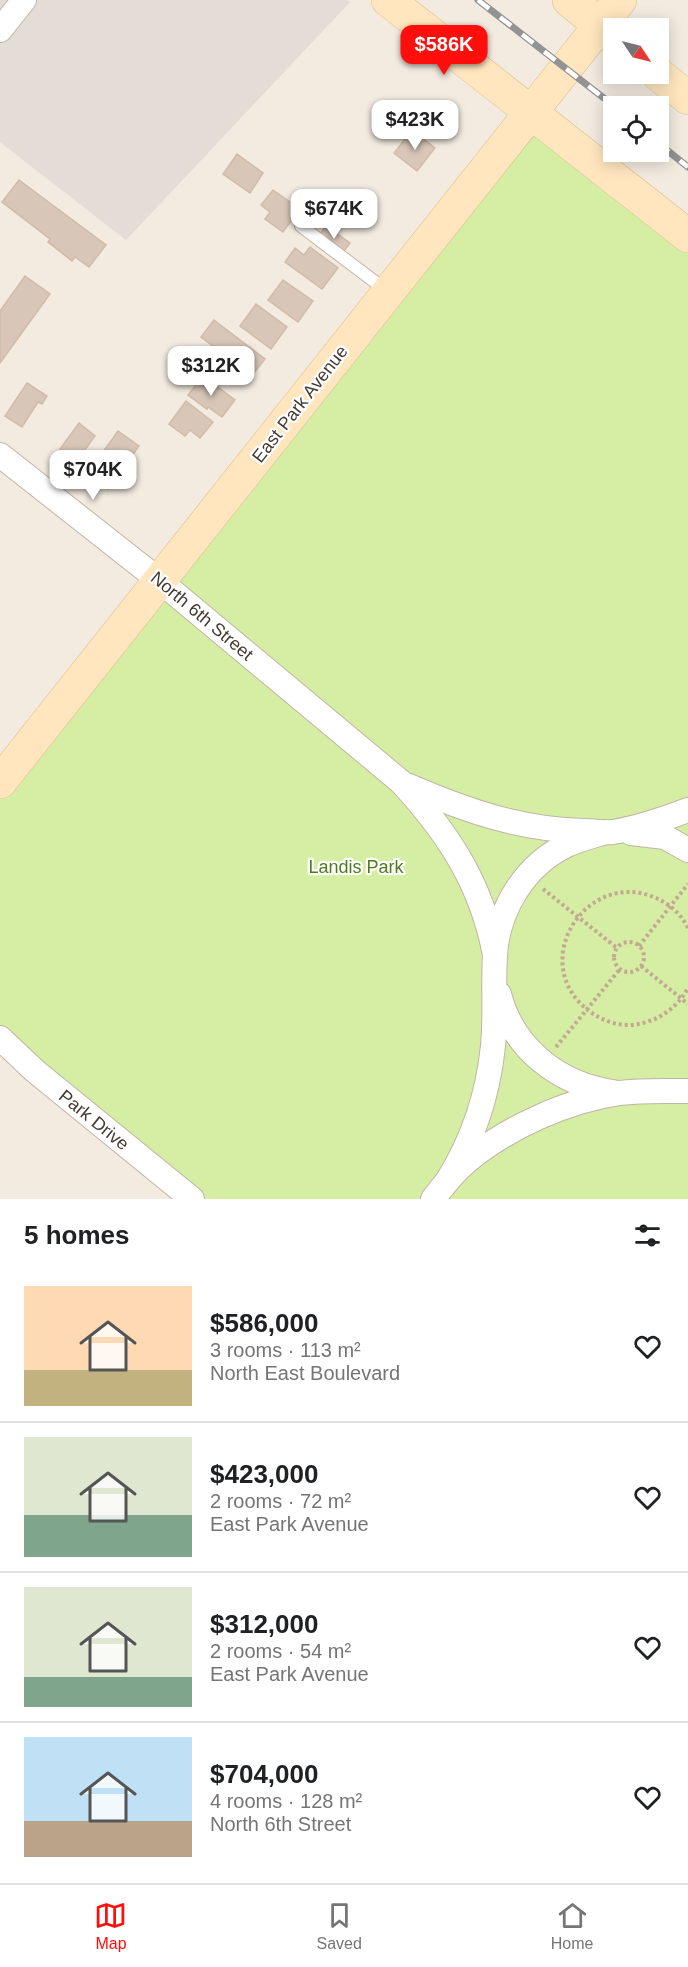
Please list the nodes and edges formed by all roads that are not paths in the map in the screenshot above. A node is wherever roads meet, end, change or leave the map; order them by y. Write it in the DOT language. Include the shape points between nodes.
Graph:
graph roads {
  1 [pos="24,0"];
  2 [pos="388,0"];
  3 [pos="569,0"];
  4 [pos="620,0"];
  5 [pos="612,18"];
  6 [pos="603,28"];
  7 [pos="0,30"];
  8 [pos="603,35"];
  9 [pos="669,83"];
  10 [pos="688,98"];
  11 [pos="531,111"];
  12 [pos="301,226"];
  13 [pos="688,236"];
  14 [pos="388,292"];
  15 [pos="0,455"];
  16 [pos="160,581"];
  17 [pos="0,782"];
  18 [pos="401,782"];
  19 [pos="688,810"];
  20 [pos="610,832"];
  21 [pos="688,850"];
  22 [pos="495,957"];
  23 [pos="0,1038"];
  24 [pos="688,1076"];
  25 [pos="688,1091"];
  26 [pos="625,1092"];
  27 [pos="448,1180"];
  28 [pos="192,1199"];
  29 [pos="433,1199"];
  1 -- 7 [label="street"];
  2 -- 11 [label="main road"];
  3 -- 6 [label="main road"];
  4 -- 5 [label="main road, East Park Avenue"];
  8 -- 11 [label="main road, East Park Avenue"];
  9 -- 10 [label="main road"];
  11 -- 13 [label="main road"];
  11 -- 14 [label="main road, East Park Avenue"];
  12 -- 14 [label="lane"];
  14 -- 16 [label="main road, East Park Avenue"];
  15 -- 16 [label="street, North 6th Street"];
  16 -- 17 [label="main road, East Park Avenue"];
  16 -- 18 [label="street, North 6th Street"];
  18 -- 20 [label="street, North 6th Street" via="464,807 537,829"];
  18 -- 22 [label="street, North 6th Street" via="426,809 466,868 487,917"];
  19 -- 20 [label="street"];
  20 -- 21 [label="street, North 6th Street" via="665,837"];
  20 -- 22 [label="street" via="565,846 527,876 505,911"];
  22 -- 26 [label="street, North 6th Street" via="500,997 508,1018 520,1040 543,1064 579,1084"];
  22 -- 27 [label="street" via="494,1045 488,1088 468,1144"];
  23 -- 28 [label="street, Park Drive" via="52,1086"];
  24 -- 26 [label="street" via="663,1086"];
  25 -- 26 [label="street, North 6th Street"];
  26 -- 27 [label="street" via="576,1103 536,1119 482,1150"];
  27 -- 29 [label="street"];
}
